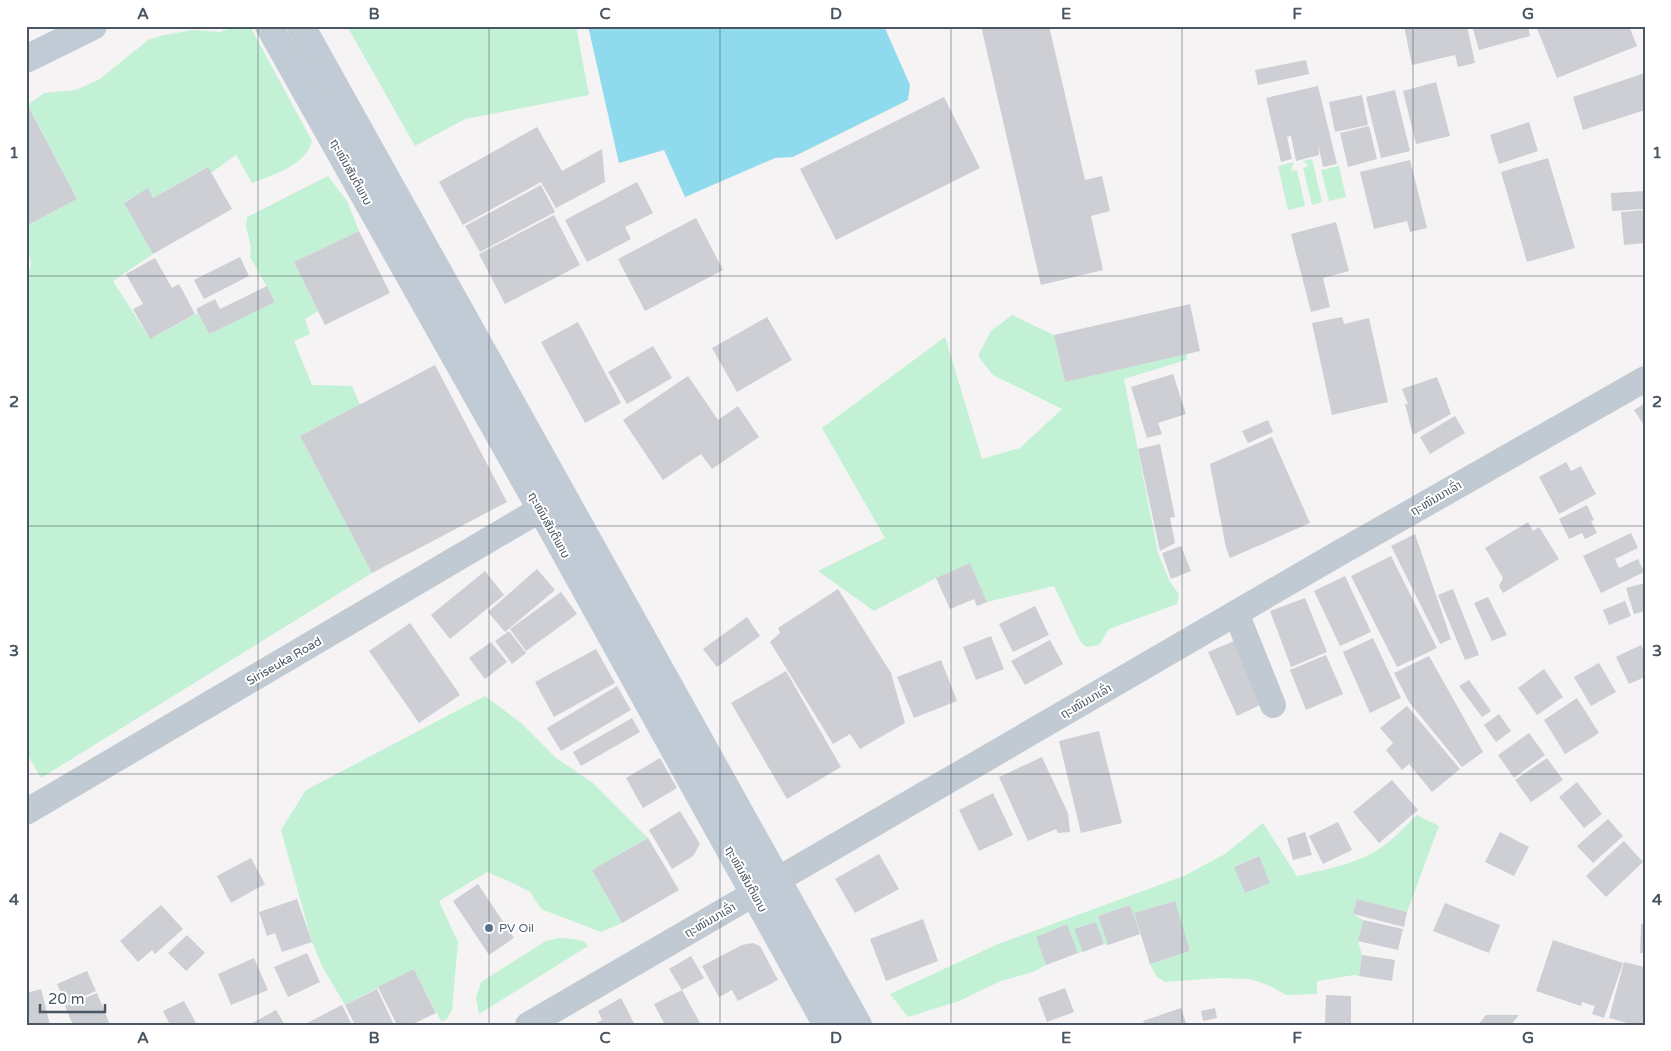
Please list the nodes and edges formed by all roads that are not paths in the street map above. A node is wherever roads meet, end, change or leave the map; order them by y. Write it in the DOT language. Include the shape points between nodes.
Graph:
graph roads {
  1 [pos="93,26"];
  2 [pos="269,26"];
  3 [pos="301,26"];
  4 [pos="26,59"];
  5 [pos="1645,379"];
  6 [pos="541,510"];
  7 [pos="1236,613"];
  8 [pos="1273,705"];
  9 [pos="26,812"];
  10 [pos="778,881"];
  11 [pos="754,894"];
  12 [pos="528,1025"];
  13 [pos="827,1025"];
  14 [pos="858,1025"];
  1 -- 4 [label="street"];
  2 -- 6 [label="street, ຖະໜົນສັນຕິພາບ"];
  3 -- 10 [label="street"];
  5 -- 7 [label="street, ຖະໜົນນາເລົ່າ"];
  6 -- 9 [label="street, Siriseuka Road"];
  6 -- 11 [label="street, ຖະໜົນສັນຕິພາບ"];
  7 -- 8 [label="street"];
  7 -- 10 [label="street, ຖະໜົນນາເລົ່າ"];
  10 -- 11 [label="street, ຖະໜົນນາເລົ່າ"];
  10 -- 14 [label="street"];
  11 -- 12 [label="street, ຖະໜົນນາເລົ່າ"];
  11 -- 13 [label="street, ຖະໜົນສັນຕິພາບ"];
}
